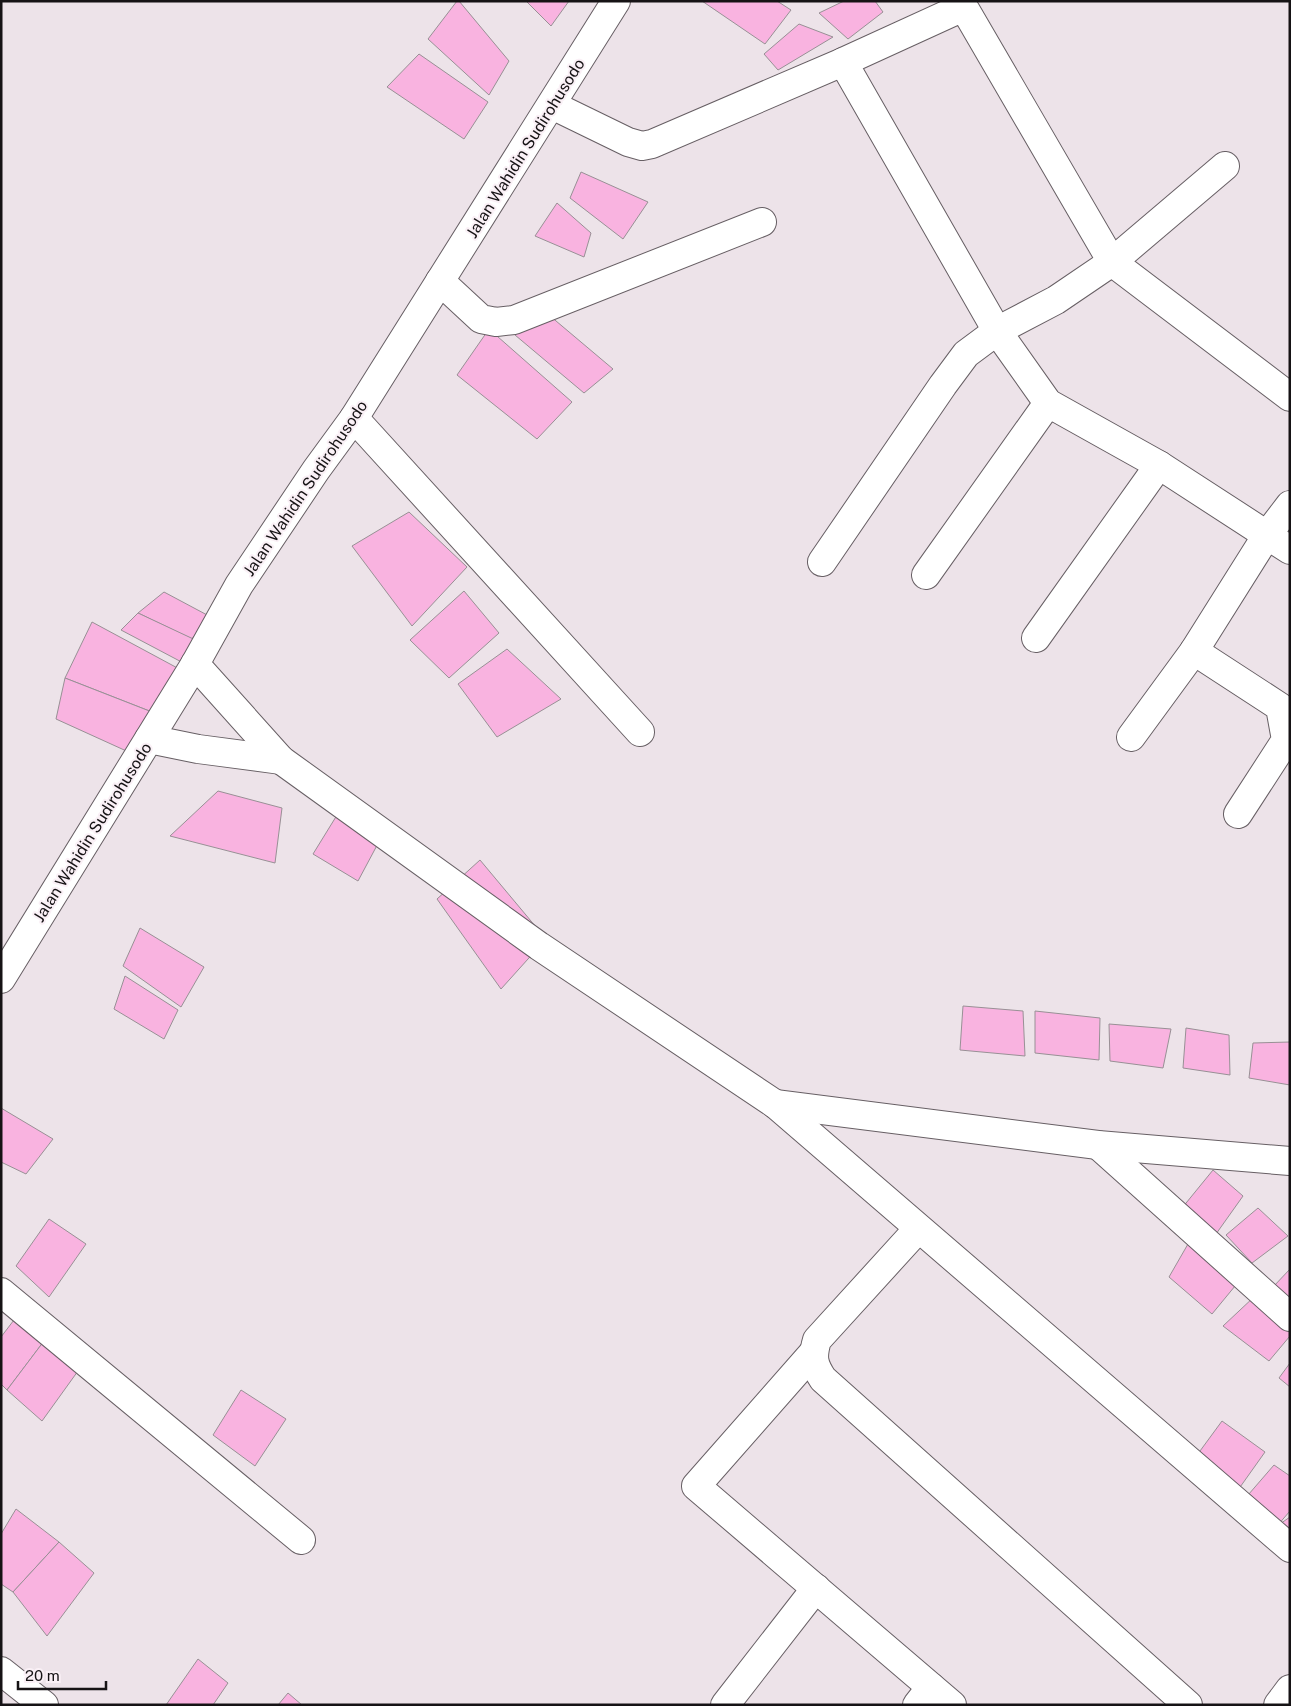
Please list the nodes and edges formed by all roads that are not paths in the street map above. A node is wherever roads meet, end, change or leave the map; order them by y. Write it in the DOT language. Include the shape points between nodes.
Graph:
graph roads {
  1 [pos="616,1"];
  2 [pos="842,62"];
  3 [pos="552,105"];
  4 [pos="1225,166"];
  5 [pos="762,222"];
  6 [pos="1112,262"];
  7 [pos="440,281"];
  8 [pos="997,331"];
  9 [pos="1290,396"];
  10 [pos="1048,403"];
  11 [pos="354,418"];
  12 [pos="1159,465"];
  13 [pos="1290,505"];
  14 [pos="1267,535"];
  15 [pos="1290,550"];
  16 [pos="822,562"];
  17 [pos="926,575"];
  18 [pos="1036,638"];
  19 [pos="1194,651"];
  20 [pos="195,664"];
  21 [pos="640,732"];
  22 [pos="1131,737"];
  23 [pos="149,739"];
  24 [pos="281,760"];
  25 [pos="1238,814"];
  26 [pos="1,979"];
  27 [pos="775,1104"];
  28 [pos="1098,1145"];
  29 [pos="1290,1161"];
  30 [pos="918,1229"];
  31 [pos="1,1292"];
  32 [pos="1290,1317"];
  33 [pos="813,1353"];
  34 [pos="301,1540"];
  35 [pos="1290,1548"];
  36 [pos="816,1588"];
  37 [pos="1,1671"];
  38 [pos="1290,1690"];
  39 [pos="924,1696"];
  40 [pos="44,1705"];
  41 [pos="725,1705"];
  42 [pos="952,1705"];
  43 [pos="1188,1705"];
  44 [pos="1278,1705"];
  1 -- 3 [label="main road, Jalan Wahidin Sudirohusodo"];
  2 -- 3 [label="main road" via="642,146"];
  2 -- 6 [label="main road" via="959,9 966,11"];
  2 -- 8 [label="main road"];
  3 -- 7 [label="main road, Jalan Wahidin Sudirohusodo"];
  4 -- 6 [label="main road"];
  5 -- 7 [label="main road" via="514,320 496,322 481,319"];
  6 -- 8 [label="main road" via="1056,300"];
  6 -- 9 [label="main road"];
  7 -- 11 [label="main road, Jalan Wahidin Sudirohusodo"];
  8 -- 10 [label="main road"];
  8 -- 16 [label="main road" via="966,354 948,377"];
  10 -- 12 [label="main road"];
  10 -- 17 [label="main road"];
  11 -- 20 [label="main road, Jalan Wahidin Sudirohusodo" via="239,586"];
  11 -- 21 [label="main road"];
  12 -- 14 [label="main road"];
  12 -- 18 [label="main road"];
  13 -- 14 [label="main road"];
  14 -- 15 [label="main road"];
  14 -- 19 [label="main road"];
  19 -- 22 [label="main road"];
  19 -- 25 [label="main road" via="1280,706 1286,740"];
  20 -- 23 [label="main road, Jalan Wahidin Sudirohusodo"];
  20 -- 24 [label="main road"];
  23 -- 24 [label="main road"];
  23 -- 26 [label="main road, Jalan Wahidin Sudirohusodo"];
  24 -- 27 [label="main road" via="539,946"];
  27 -- 28 [label="main road"];
  27 -- 30 [label="main road"];
  28 -- 29 [label="main road"];
  28 -- 32 [label="main road"];
  30 -- 33 [label="main road" via="817,1340"];
  30 -- 35 [label="main road"];
  31 -- 34 [label="main road"];
  33 -- 36 [label="main road" via="696,1486"];
  33 -- 43 [label="main road" via="816,1368 824,1379"];
  36 -- 39 [label="main road"];
  36 -- 41 [label="main road"];
  37 -- 40 [label="main road"];
  38 -- 44 [label="main road"];
  39 -- 42 [label="main road"];
}
